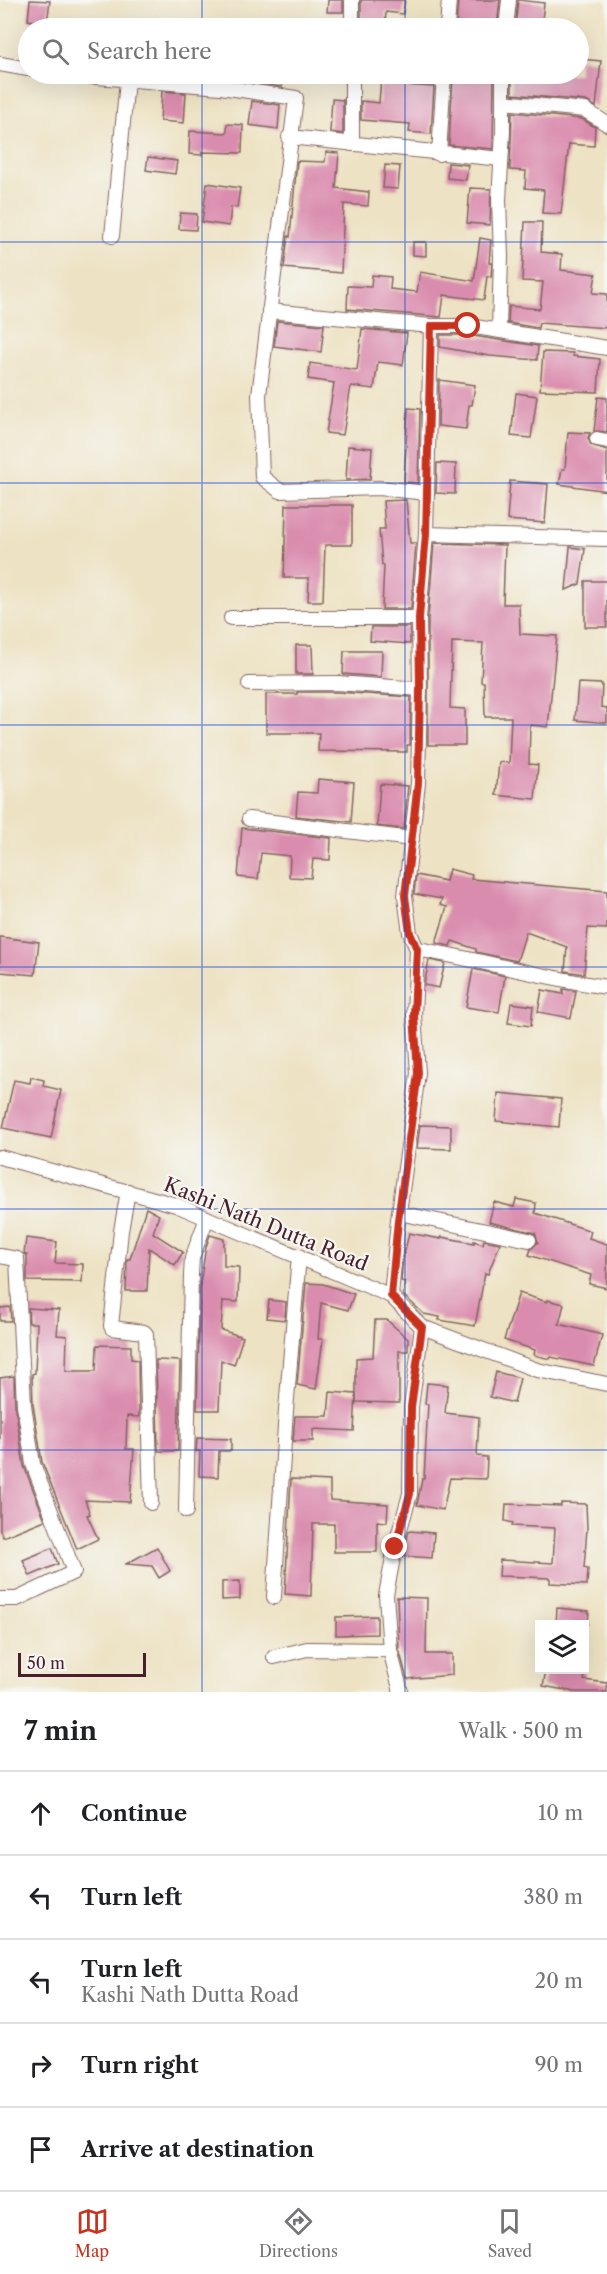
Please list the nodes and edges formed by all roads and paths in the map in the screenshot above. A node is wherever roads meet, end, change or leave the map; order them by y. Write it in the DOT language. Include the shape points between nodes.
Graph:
graph roads {
  1 [pos="352,0"];
  2 [pos="449,0"];
  3 [pos="509,0"];
  4 [pos="352,18"];
  5 [pos="448,18"];
  6 [pos="507,18"];
  7 [pos="0,64"];
  8 [pos="18,67"];
  9 [pos="127,84"];
  10 [pos="174,84"];
  11 [pos="352,84"];
  12 [pos="443,84"];
  13 [pos="503,84"];
  14 [pos="503,102"];
  15 [pos="607,124"];
  16 [pos="289,137"];
  17 [pos="352,144"];
  18 [pos="439,154"];
  19 [pos="501,159"];
  20 [pos="112,236"];
  21 [pos="269,311"];
  22 [pos="431,326"];
  23 [pos="498,330"];
  24 [pos="607,348"];
  25 [pos="427,492"];
  26 [pos="426,534"];
  27 [pos="607,539"];
  28 [pos="231,618"];
  29 [pos="419,618"];
  30 [pos="249,684"];
  31 [pos="420,689"];
  32 [pos="249,819"];
  33 [pos="412,839"];
  34 [pos="417,949"];
  35 [pos="607,987"];
  36 [pos="0,1157"];
  37 [pos="128,1191"];
  38 [pos="399,1213"];
  39 [pos="207,1218"];
  40 [pos="529,1240"];
  41 [pos="0,1256"];
  42 [pos="299,1256"];
  43 [pos="391,1296"];
  44 [pos="422,1327"];
  45 [pos="607,1383"];
  46 [pos="151,1503"];
  47 [pos="186,1510"];
  48 [pos="274,1597"];
  49 [pos="0,1599"];
  50 [pos="390,1650"];
  51 [pos="274,1657"];
  52 [pos="401,1692"];
  1 -- 4 [label="street"];
  2 -- 5 [label="street"];
  3 -- 6 [label="street"];
  7 -- 8 [label="street"];
  9 -- 20 [label="street"];
  10 -- 16 [label="street" via="296,98"];
  11 -- 17 [label="street"];
  12 -- 18 [label="street"];
  13 -- 14 [label="street"];
  14 -- 15 [label="street" via="585,110"];
  14 -- 19 [label="street"];
  16 -- 17 [label="street"];
  16 -- 21 [label="street"];
  17 -- 18 [label="street"];
  18 -- 19 [label="street"];
  19 -- 23 [label="street"];
  21 -- 22 [label="street"];
  21 -- 25 [label="street" via="259,395 262,477 280,491 379,488"];
  22 -- 23 [label="street"];
  22 -- 25 [label="street"];
  23 -- 24 [label="street"];
  25 -- 26 [label="street"];
  26 -- 27 [label="street"];
  26 -- 29 [label="street"];
  28 -- 29 [label="street"];
  29 -- 31 [label="street"];
  30 -- 31 [label="street" via="337,683"];
  31 -- 33 [label="street" via="418,783"];
  32 -- 33 [label="street"];
  33 -- 34 [label="street" via="405,896 410,933"];
  34 -- 35 [label="street"];
  34 -- 38 [label="street" via="414,1015 418,1073"];
  36 -- 37 [label="street, Kashi Nath Dutta Road"];
  37 -- 39 [label="street, Kashi Nath Dutta Road"];
  37 -- 46 [label="street" via="111,1326 146,1334"];
  38 -- 40 [label="street"];
  38 -- 43 [label="street"];
  39 -- 42 [label="street, Kashi Nath Dutta Road"];
  39 -- 47 [label="street" via="192,1258"];
  41 -- 49 [label="street" via="17,1259 24,1405 33,1464 74,1572 17,1599"];
  42 -- 43 [label="street, Kashi Nath Dutta Road"];
  42 -- 48 [label="street"];
  43 -- 44 [label="street, Kashi Nath Dutta Road"];
  44 -- 45 [label="street, Kashi Nath Dutta Road" via="537,1370"];
  44 -- 50 [label="street" via="411,1407 410,1494 386,1595"];
  50 -- 51 [label="street" via="307,1649"];
  50 -- 52 [label="street"];
}
